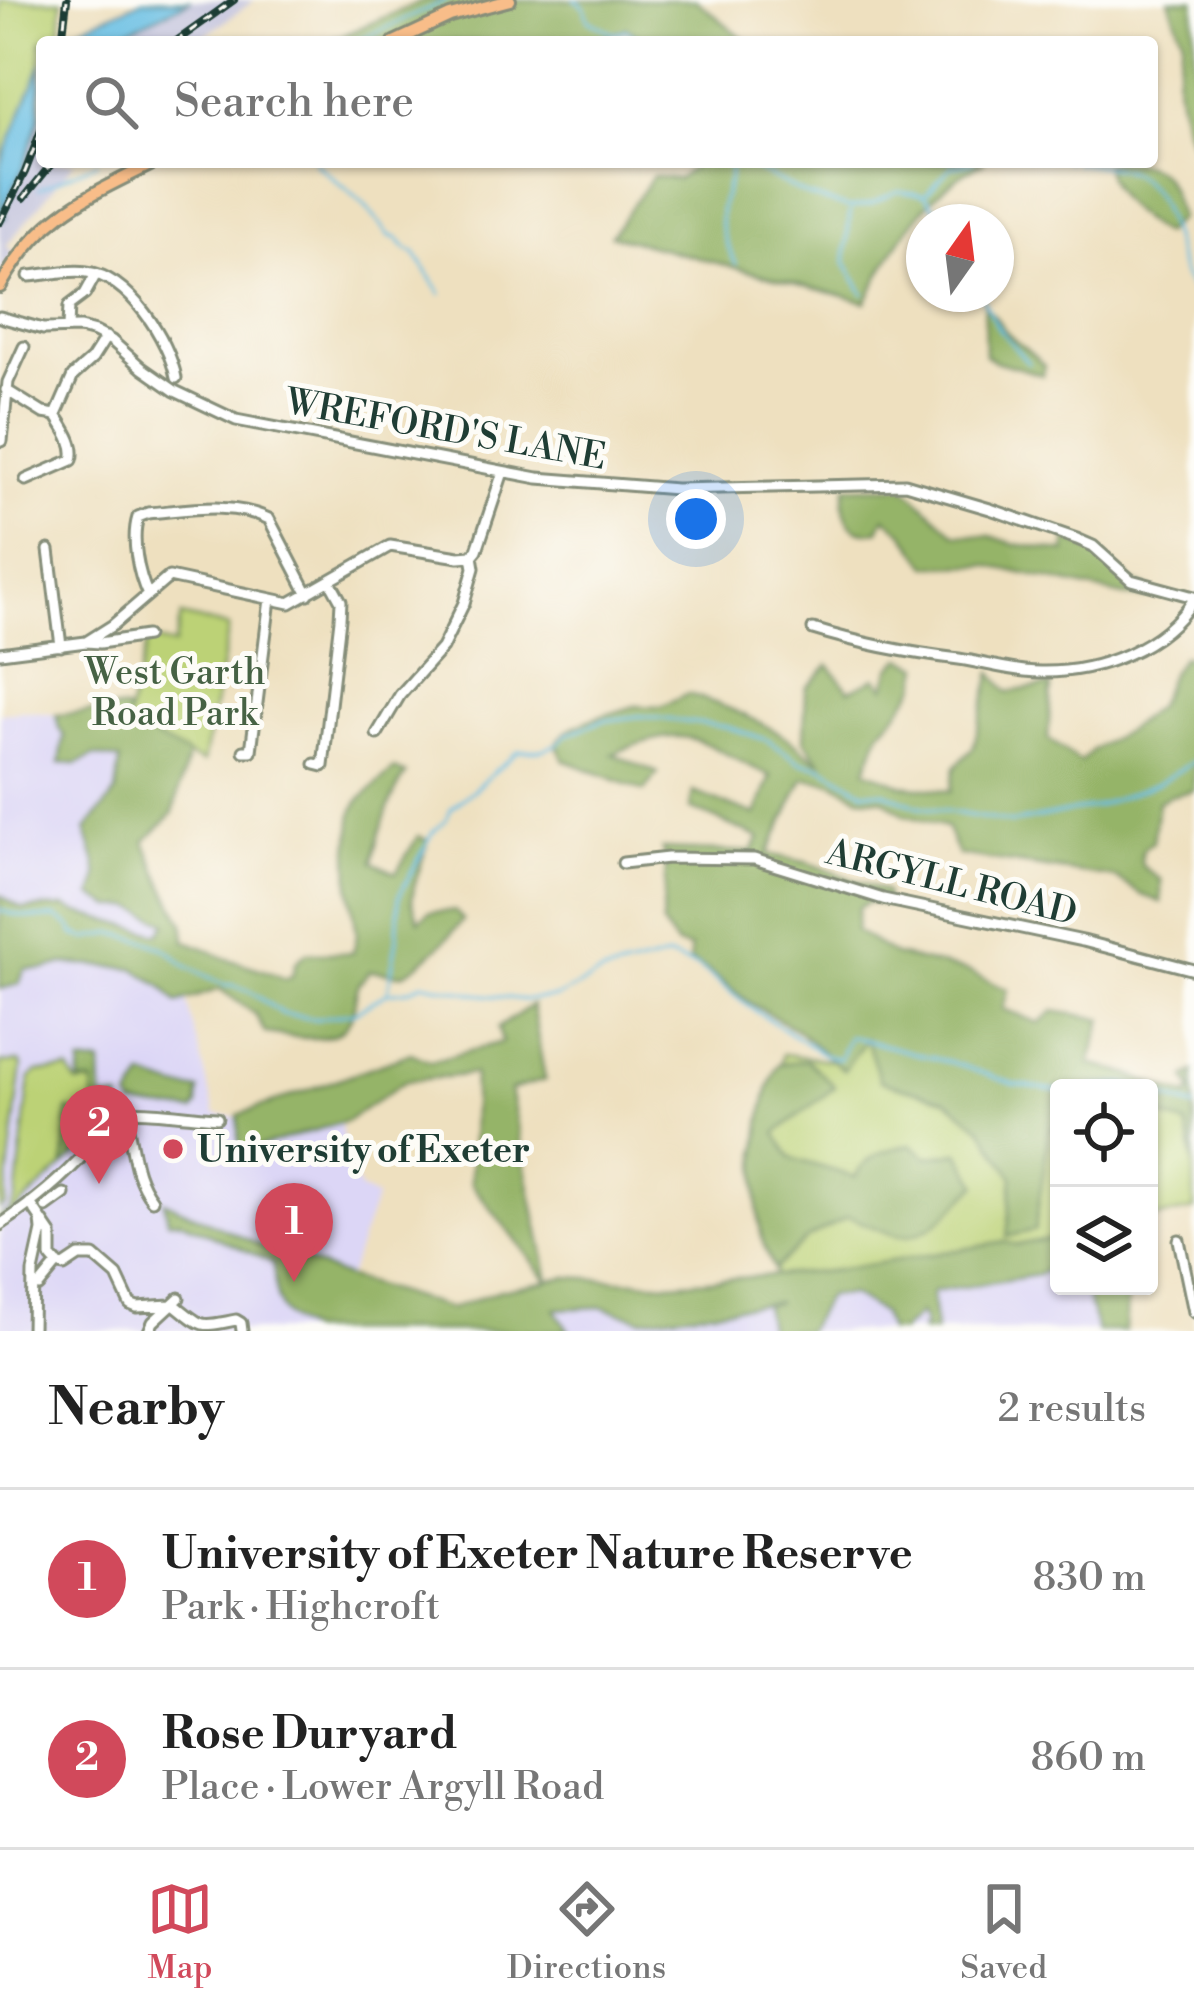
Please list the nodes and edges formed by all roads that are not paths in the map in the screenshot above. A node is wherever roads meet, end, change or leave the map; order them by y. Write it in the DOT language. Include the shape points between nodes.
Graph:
graph roads {
  1 [pos="510,0"];
  2 [pos="407,36"];
  3 [pos="145,168"];
  4 [pos="96,274"];
  5 [pos="28,276"];
  6 [pos="0,286"];
  7 [pos="0,317"];
  8 [pos="68,327"];
  9 [pos="106,337"];
  10 [pos="24,347"];
  11 [pos="176,384"];
  12 [pos="6,391"];
  13 [pos="56,416"];
  14 [pos="1,438"];
  15 [pos="28,461"];
  16 [pos="503,472"];
  17 [pos="49,550"];
  18 [pos="472,556"];
  19 [pos="330,581"];
  20 [pos="308,594"];
  21 [pos="148,595"];
  22 [pos="1194,598"];
  23 [pos="270,599"];
  24 [pos="121,619"];
  25 [pos="813,629"];
  26 [pos="146,636"];
  27 [pos="127,639"];
  28 [pos="86,641"];
  29 [pos="61,646"];
  30 [pos="0,653"];
  31 [pos="392,735"];
  32 [pos="251,752"];
  33 [pos="322,766"];
  34 [pos="623,862"];
  35 [pos="1194,970"];
  36 [pos="124,1113"];
  37 [pos="217,1118"];
  38 [pos="40,1194"];
  39 [pos="64,1194"];
  40 [pos="152,1200"];
  41 [pos="30,1203"];
  42 [pos="41,1220"];
  43 [pos="0,1225"];
  44 [pos="1179,1240"];
  45 [pos="57,1264"];
  46 [pos="39,1286"];
  47 [pos="174,1302"];
  48 [pos="1194,1312"];
  49 [pos="242,1322"];
  50 [pos="32,1331"];
  51 [pos="149,1331"];
  1 -- 2 [label="main road"];
  3 -- 6 [label="main road" via="52,220"];
  4 -- 5 [label="street"];
  4 -- 8 [label="street" via="69,306"];
  4 -- 11 [label="street" via="149,319"];
  7 -- 8 [label="street"];
  8 -- 9 [label="street"];
  9 -- 11 [label="street, WREFORD'S LANE" via="152,376"];
  9 -- 13 [label="street" via="73,376"];
  10 -- 12 [label="street"];
  11 -- 16 [label="street, WREFORD'S LANE" via="236,420"];
  12 -- 13 [label="street"];
  12 -- 14 [label="street"];
  13 -- 15 [label="street" via="74,458 30,477"];
  16 -- 18 [label="street"];
  16 -- 22 [label="street, WREFORD'S LANE" via="676,489 904,484 1076,539 1131,580"];
  17 -- 29 [label="street"];
  18 -- 19 [label="street" via="390,546"];
  18 -- 31 [label="street" via="449,634 379,731"];
  19 -- 20 [label="street"];
  19 -- 33 [label="street" via="341,605"];
  20 -- 21 [label="street" via="269,519 218,508 138,518"];
  20 -- 23 [label="street" via="290,603"];
  21 -- 23 [label="street" via="169,577"];
  21 -- 24 [label="street"];
  22 -- 25 [label="street" via="1142,647 1056,672 868,646"];
  23 -- 32 [label="street"];
  24 -- 27 [label="street"];
  24 -- 28 [label="street"];
  26 -- 27 [label="street"];
  27 -- 28 [label="street"];
  28 -- 29 [label="street"];
  29 -- 30 [label="street"];
  34 -- 35 [label="street, ARGYLL ROAD" via="754,859 883,899"];
  36 -- 37 [label="street"];
  36 -- 38 [label="street" via="106,1120 90,1148"];
  36 -- 40 [label="street" via="135,1170"];
  38 -- 39 [label="street" via="48,1206"];
  38 -- 41 [label="street"];
  41 -- 42 [label="street"];
  41 -- 43 [label="street"];
  42 -- 45 [label="street"];
  42 -- 50 [label="street"];
  44 -- 48 [label="street"];
  45 -- 46 [label="street"];
  45 -- 47 [label="street" via="94,1256 133,1306"];
  47 -- 49 [label="street" via="208,1326"];
  47 -- 51 [label="street"];
}
